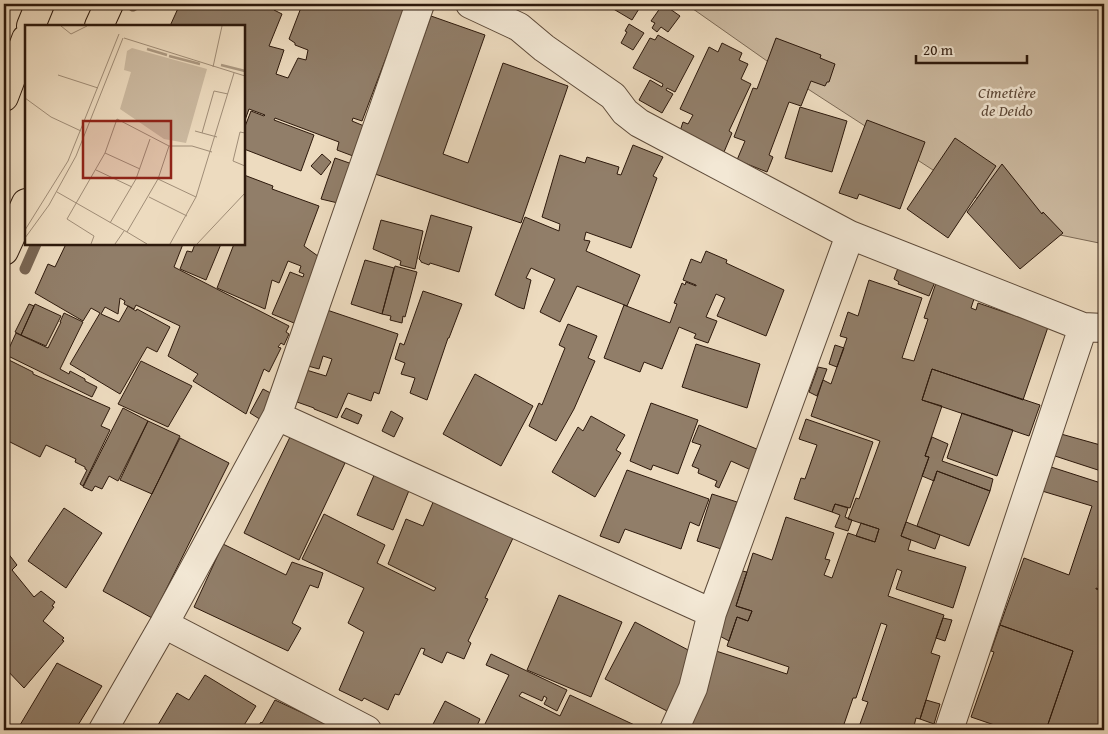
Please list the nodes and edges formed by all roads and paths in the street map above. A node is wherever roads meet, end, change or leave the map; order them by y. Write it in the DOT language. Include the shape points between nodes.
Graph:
graph roads {
  1 [pos="40,4"];
  2 [pos="109,4"];
  3 [pos="420,4"];
  4 [pos="470,4"];
  5 [pos="31,25"];
  6 [pos="99,25"];
  7 [pos="25,42"];
  8 [pos="4,97"];
  9 [pos="25,205"];
  10 [pos="850,235"];
  11 [pos="4,251"];
  12 [pos="1094,328"];
  13 [pos="277,416"];
  14 [pos="712,613"];
  15 [pos="164,624"];
  16 [pos="104,730"];
  17 [pos="368,730"];
  18 [pos="674,730"];
  19 [pos="949,730"];
  1 -- 5 [label="main road"];
  2 -- 6 [label="main road"];
  3 -- 13 [label="street"];
  4 -- 10 [label="street" via="519,27 612,96 639,123"];
  7 -- 8 [label="main road"];
  9 -- 11 [label="main road"];
  10 -- 12 [label="street"];
  10 -- 14 [label="street"];
  12 -- 19 [label="street"];
  13 -- 14 [label="street"];
  13 -- 15 [label="street"];
  14 -- 18 [label="street" via="693,688"];
  15 -- 16 [label="street"];
  15 -- 17 [label="street"];
}
